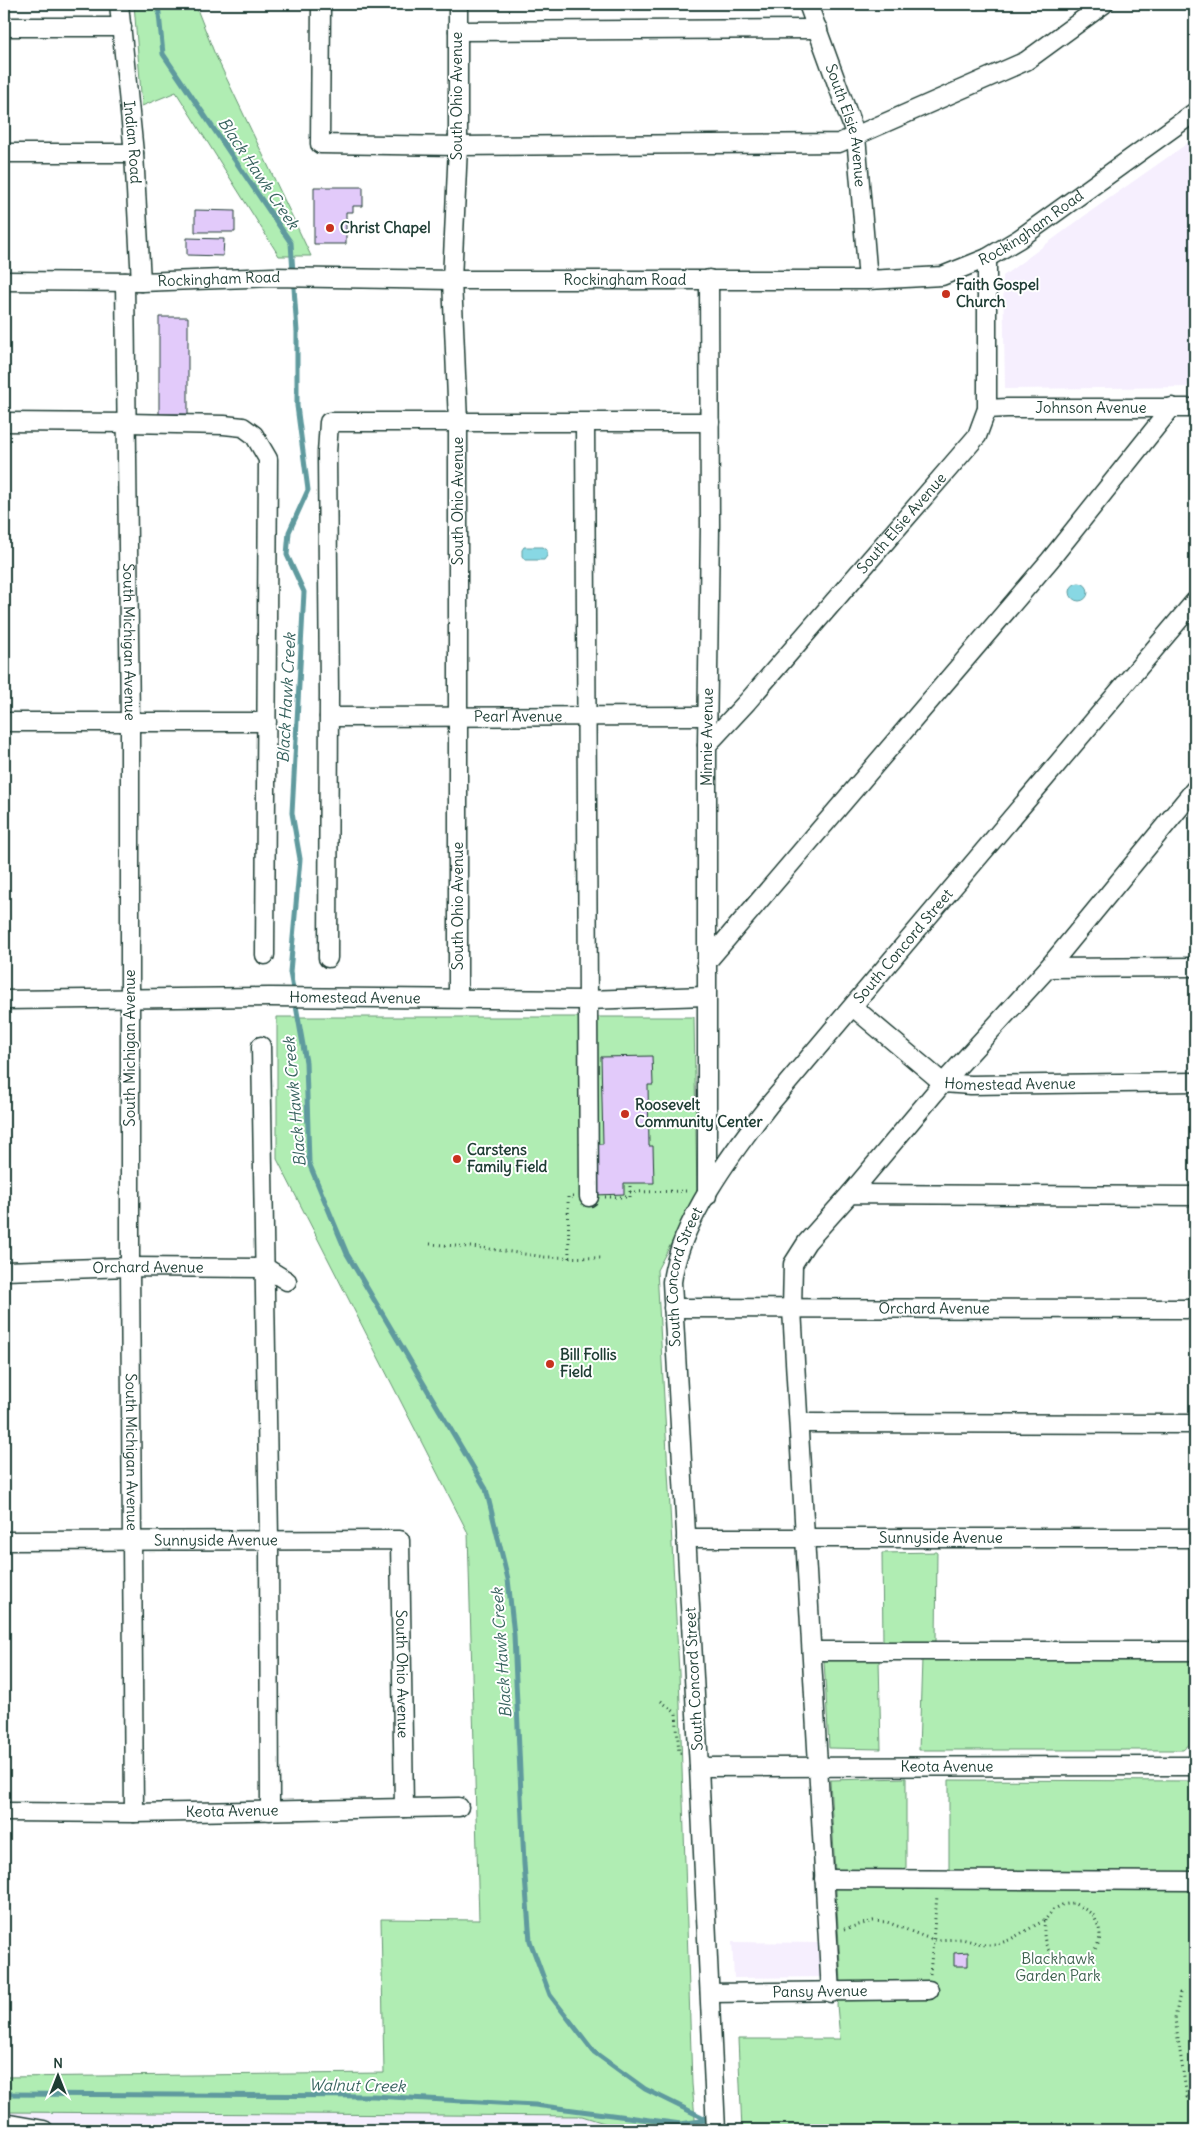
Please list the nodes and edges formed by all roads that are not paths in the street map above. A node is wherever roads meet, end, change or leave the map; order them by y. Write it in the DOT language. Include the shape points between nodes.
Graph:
graph roads {
  1 [pos="119,4"];
  2 [pos="321,4"];
  3 [pos="458,4"];
  4 [pos="1104,4"];
  5 [pos="810,5"];
  6 [pos="122,27"];
  7 [pos="4,28"];
  8 [pos="818,29"];
  9 [pos="458,31"];
  10 [pos="1195,112"];
  11 [pos="856,136"];
  12 [pos="458,146"];
  13 [pos="4,152"];
  14 [pos="134,152"];
  15 [pos="987,258"];
  16 [pos="709,279"];
  17 [pos="452,280"];
  18 [pos="868,280"];
  19 [pos="4,281"];
  20 [pos="133,282"];
  21 [pos="1172,407"];
  22 [pos="1195,408"];
  23 [pos="987,410"];
  24 [pos="4,422"];
  25 [pos="458,422"];
  26 [pos="710,422"];
  27 [pos="128,423"];
  28 [pos="585,423"];
  29 [pos="1193,608"];
  30 [pos="586,716"];
  31 [pos="707,716"];
  32 [pos="329,717"];
  33 [pos="457,718"];
  34 [pos="4,722"];
  35 [pos="130,722"];
  36 [pos="267,722"];
  37 [pos="707,745"];
  38 [pos="1195,788"];
  39 [pos="265,955"];
  40 [pos="328,958"];
  41 [pos="706,963"];
  42 [pos="1195,967"];
  43 [pos="1048,968"];
  44 [pos="706,996"];
  45 [pos="130,998"];
  46 [pos="458,998"];
  47 [pos="4,1000"];
  48 [pos="587,1000"];
  49 [pos="853,1007"];
  50 [pos="261,1046"];
  51 [pos="1195,1082"];
  52 [pos="943,1083"];
  53 [pos="699,1193"];
  54 [pos="850,1194"];
  55 [pos="1195,1196"];
  56 [pos="589,1197"];
  57 [pos="130,1267"];
  58 [pos="266,1268"];
  59 [pos="4,1271"];
  60 [pos="287,1281"];
  61 [pos="673,1308"];
  62 [pos="792,1309"];
  63 [pos="1195,1309"];
  64 [pos="799,1423"];
  65 [pos="1195,1424"];
  66 [pos="806,1537"];
  67 [pos="686,1538"];
  68 [pos="1195,1538"];
  69 [pos="134,1540"];
  70 [pos="270,1540"];
  71 [pos="400,1540"];
  72 [pos="4,1541"];
  73 [pos="813,1651"];
  74 [pos="1195,1651"];
  75 [pos="698,1760"];
  76 [pos="818,1766"];
  77 [pos="1195,1766"];
  78 [pos="459,1807"];
  79 [pos="404,1808"];
  80 [pos="270,1811"];
  81 [pos="4,1812"];
  82 [pos="134,1813"];
  83 [pos="824,1879"];
  84 [pos="1195,1881"];
  85 [pos="929,1990"];
  86 [pos="831,1993"];
  87 [pos="710,1994"];
  88 [pos="4,2123"];
  89 [pos="44,2130"];
  90 [pos="716,2130"];
  1 -- 6 [label="street, Indian Road"];
  2 -- 12 [label="street" via="320,144"];
  3 -- 9 [label="street, South Ohio Avenue"];
  4 -- 11 [label="street" via="1026,61"];
  5 -- 8 [label="street, South Elsie Avenue"];
  6 -- 7 [label="street"];
  6 -- 14 [label="street, Indian Road"];
  8 -- 9 [label="street"];
  8 -- 11 [label="street, South Elsie Avenue"];
  9 -- 12 [label="street, South Ohio Avenue"];
  10 -- 15 [label="street, Rockingham Road" via="1019,239"];
  11 -- 12 [label="street" via="839,143"];
  11 -- 18 [label="street, South Elsie Avenue"];
  12 -- 17 [label="street, South Ohio Avenue"];
  13 -- 14 [label="street"];
  14 -- 20 [label="street, Indian Road"];
  15 -- 18 [label="street, Rockingham Road" via="942,276"];
  15 -- 23 [label="street, South Elsie Avenue"];
  16 -- 17 [label="street, Rockingham Road"];
  16 -- 18 [label="street, Rockingham Road"];
  16 -- 26 [label="street, Minnie Avenue"];
  17 -- 20 [label="street, Rockingham Road" via="273,278"];
  17 -- 25 [label="street, South Ohio Avenue"];
  19 -- 20 [label="street, Rockingham Road"];
  20 -- 27 [label="street, South Michigan Avenue"];
  21 -- 22 [label="street, Johnson Avenue"];
  21 -- 23 [label="street, Johnson Avenue"];
  21 -- 41 [label="street" via="1050,560"];
  23 -- 37 [label="street, South Elsie Avenue" via="977,436"];
  24 -- 27 [label="street"];
  25 -- 28 [label="street"];
  25 -- 32 [label="street" via="329,422"];
  25 -- 33 [label="street, South Ohio Avenue"];
  26 -- 28 [label="street"];
  26 -- 31 [label="street, Minnie Avenue"];
  27 -- 35 [label="street, South Michigan Avenue"];
  27 -- 36 [label="street" via="243,428 254,435 268,459"];
  28 -- 30 [label="street"];
  29 -- 49 [label="street, South Concord Street"];
  30 -- 31 [label="street, Pearl Avenue"];
  30 -- 33 [label="street, Pearl Avenue"];
  30 -- 48 [label="street"];
  31 -- 37 [label="street, Minnie Avenue"];
  32 -- 33 [label="street, Pearl Avenue"];
  32 -- 40 [label="street"];
  33 -- 46 [label="street, South Ohio Avenue"];
  34 -- 35 [label="street"];
  35 -- 36 [label="street"];
  35 -- 45 [label="street, South Michigan Avenue"];
  36 -- 39 [label="street"];
  37 -- 41 [label="street, Minnie Avenue"];
  38 -- 43 [label="street"];
  41 -- 44 [label="street, Minnie Avenue"];
  42 -- 43 [label="street"];
  43 -- 52 [label="street"];
  44 -- 48 [label="street, Homestead Avenue"];
  44 -- 53 [label="street, Minnie Avenue"];
  45 -- 46 [label="street, Homestead Avenue"];
  45 -- 47 [label="street, Homestead Avenue"];
  45 -- 57 [label="street, South Michigan Avenue"];
  46 -- 48 [label="street, Homestead Avenue"];
  48 -- 56 [label="street"];
  49 -- 52 [label="street, Homestead Avenue"];
  49 -- 53 [label="street, South Concord Street"];
  50 -- 58 [label="street"];
  51 -- 52 [label="street, Homestead Avenue"];
  52 -- 54 [label="street"];
  53 -- 61 [label="street, South Concord Street" via="678,1253 672,1282"];
  54 -- 55 [label="street"];
  54 -- 62 [label="street" via="807,1242 793,1264"];
  57 -- 58 [label="street, Orchard Avenue"];
  57 -- 59 [label="street, Orchard Avenue"];
  57 -- 69 [label="street, South Michigan Avenue"];
  58 -- 60 [label="street"];
  58 -- 70 [label="street"];
  61 -- 62 [label="street, Orchard Avenue"];
  61 -- 67 [label="street, South Concord Street"];
  62 -- 63 [label="street, Orchard Avenue"];
  62 -- 64 [label="street"];
  64 -- 65 [label="street"];
  64 -- 66 [label="street"];
  66 -- 67 [label="street, Sunnyside Avenue"];
  66 -- 68 [label="street, Sunnyside Avenue"];
  66 -- 73 [label="street"];
  67 -- 75 [label="street, South Concord Street"];
  69 -- 70 [label="street, Sunnyside Avenue"];
  69 -- 72 [label="street, Sunnyside Avenue"];
  69 -- 82 [label="street, South Michigan Avenue"];
  70 -- 71 [label="street, Sunnyside Avenue"];
  70 -- 80 [label="street"];
  71 -- 79 [label="street, South Ohio Avenue"];
  73 -- 74 [label="street"];
  73 -- 76 [label="street"];
  75 -- 76 [label="street, Keota Avenue"];
  75 -- 87 [label="street, South Concord Street"];
  76 -- 77 [label="street, Keota Avenue"];
  76 -- 83 [label="street"];
  78 -- 79 [label="street, Keota Avenue"];
  79 -- 80 [label="street, Keota Avenue"];
  80 -- 82 [label="street, Keota Avenue"];
  81 -- 82 [label="street, Keota Avenue"];
  83 -- 84 [label="street"];
  83 -- 86 [label="street"];
  85 -- 86 [label="street, Pansy Avenue"];
  86 -- 87 [label="street, Pansy Avenue"];
  87 -- 90 [label="street, South Concord Street"];
  88 -- 89 [label="street"];
}
